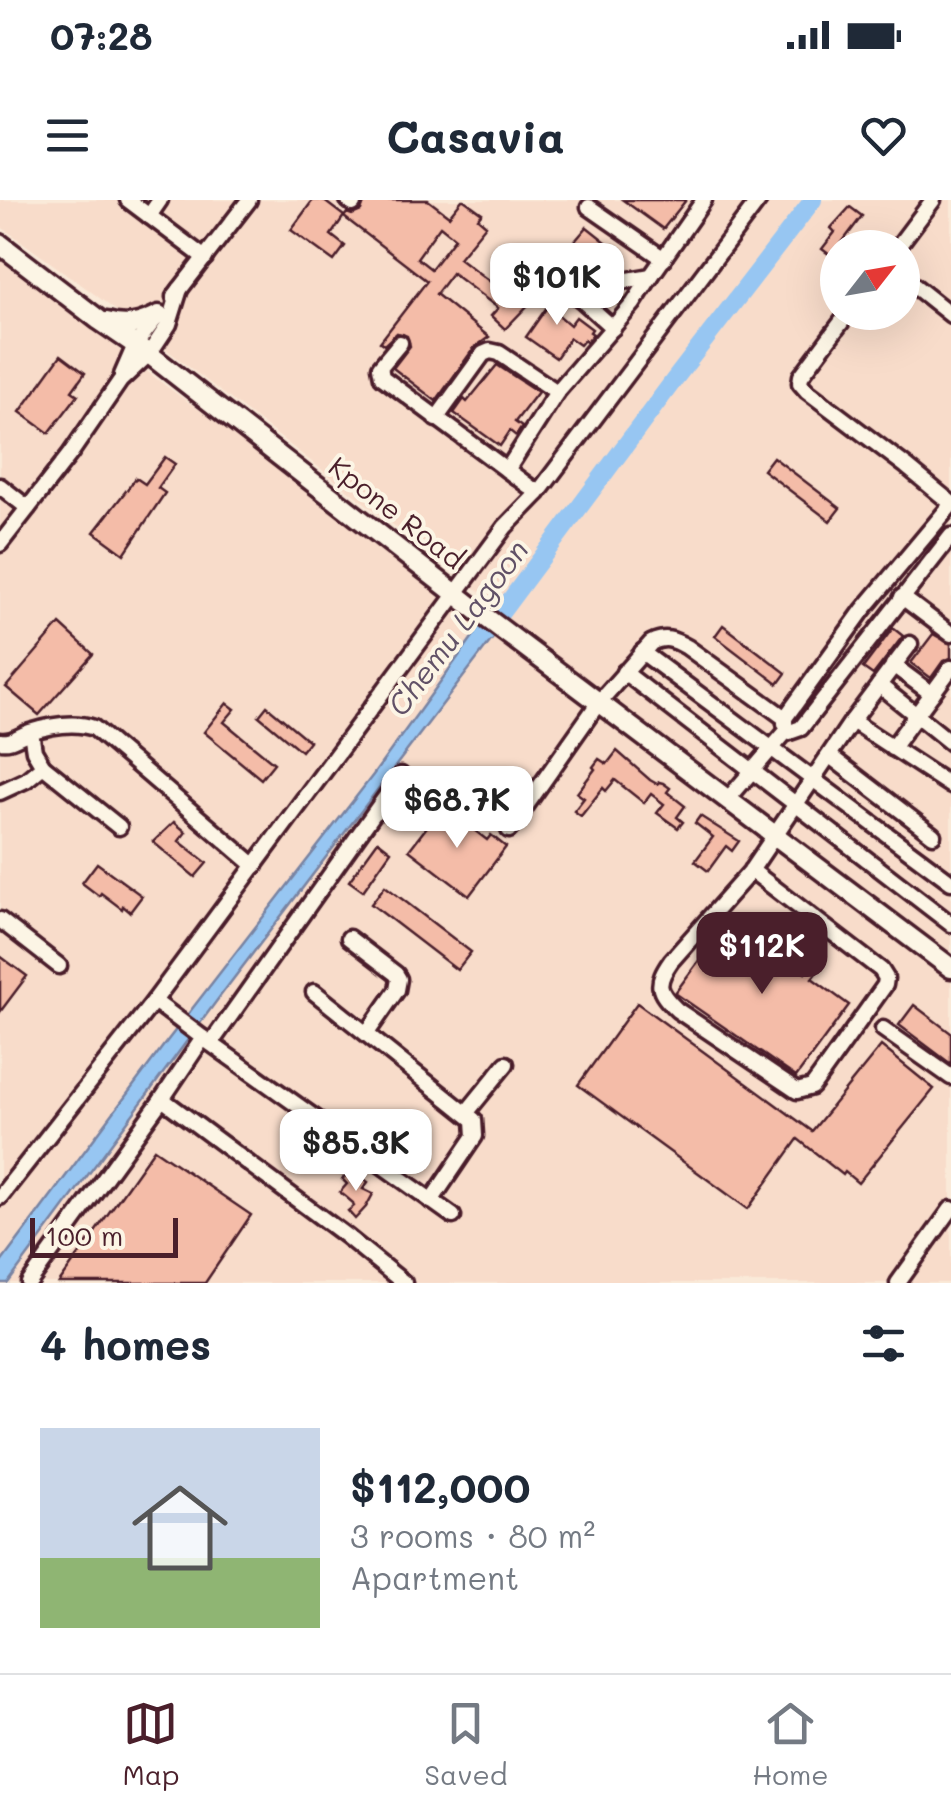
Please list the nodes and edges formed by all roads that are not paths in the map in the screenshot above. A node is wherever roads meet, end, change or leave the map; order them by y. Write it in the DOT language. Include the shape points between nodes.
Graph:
graph roads {
  1 [pos="128,200"];
  2 [pos="160,200"];
  3 [pos="249,200"];
  4 [pos="704,200"];
  5 [pos="760,200"];
  6 [pos="933,200"];
  7 [pos="589,208"];
  8 [pos="149,216"];
  9 [pos="911,230"];
  10 [pos="0,244"];
  11 [pos="205,258"];
  12 [pos="664,258"];
  13 [pos="553,274"];
  14 [pos="650,276"];
  15 [pos="180,290"];
  16 [pos="920,290"];
  17 [pos="580,298"];
  18 [pos="951,314"];
  19 [pos="158,315"];
  20 [pos="99,320"];
  21 [pos="613,328"];
  22 [pos="835,330"];
  23 [pos="400,343"];
  24 [pos="142,350"];
  25 [pos="556,392"];
  26 [pos="436,419"];
  27 [pos="507,470"];
  28 [pos="0,486"];
  29 [pos="538,493"];
  30 [pos="951,504"];
  31 [pos="28,508"];
  32 [pos="951,536"];
  33 [pos="0,544"];
  34 [pos="457,594"];
  35 [pos="902,598"];
  36 [pos="863,610"];
  37 [pos="882,624"];
  38 [pos="951,634"];
  39 [pos="910,644"];
  40 [pos="642,652"];
  41 [pos="893,666"];
  42 [pos="951,668"];
  43 [pos="624,672"];
  44 [pos="879,686"];
  45 [pos="932,694"];
  46 [pos="599,702"];
  47 [pos="916,715"];
  48 [pos="785,718"];
  49 [pos="852,721"];
  50 [pos="30,732"];
  51 [pos="784,734"];
  52 [pos="0,740"];
  53 [pos="951,743"];
  54 [pos="772,748"];
  55 [pos="892,748"];
  56 [pos="830,756"];
  57 [pos="44,766"];
  58 [pos="753,770"];
  59 [pos="401,775"];
  60 [pos="814,781"];
  61 [pos="951,786"];
  62 [pos="0,792"];
  63 [pos="728,799"];
  64 [pos="797,806"];
  65 [pos="119,828"];
  66 [pos="509,830"];
  67 [pos="774,834"];
  68 [pos="933,835"];
  69 [pos="255,866"];
  70 [pos="752,870"];
  71 [pos="951,882"];
  72 [pos="0,920"];
  73 [pos="951,924"];
  74 [pos="349,938"];
  75 [pos="59,966"];
  76 [pos="951,968"];
  77 [pos="314,992"];
  78 [pos="154,1001"];
  79 [pos="883,1028"];
  80 [pos="367,1034"];
  81 [pos="202,1037"];
  82 [pos="506,1064"];
  83 [pos="951,1077"];
  84 [pos="162,1100"];
  85 [pos="467,1112"];
  86 [pos="0,1197"];
  87 [pos="431,1201"];
  88 [pos="951,1209"];
  89 [pos="453,1216"];
  90 [pos="29,1283"];
  91 [pos="404,1283"];
  92 [pos="898,1283"];
  1 -- 8 [label="street"];
  2 -- 8 [label="street"];
  3 -- 11 [label="street"];
  4 -- 12 [label="street"];
  5 -- 29 [label="street"];
  6 -- 9 [label="street"];
  7 -- 12 [label="street"];
  8 -- 11 [label="street"];
  10 -- 20 [label="main road, Kpone Road"];
  11 -- 15 [label="street"];
  12 -- 14 [label="street"];
  13 -- 17 [label="street"];
  14 -- 17 [label="street"];
  14 -- 21 [label="street"];
  15 -- 19 [label="street"];
  15 -- 24 [label="street" via="169,324"];
  16 -- 18 [label="street"];
  17 -- 21 [label="street"];
  19 -- 20 [label="main road" via="126,326"];
  19 -- 24 [label="street"];
  20 -- 24 [label="main road, Kpone Road"];
  21 -- 25 [label="street"];
  22 -- 30 [label="street" via="800,383"];
  23 -- 26 [label="street" via="380,367 382,378"];
  24 -- 31 [label="street"];
  24 -- 34 [label="main road, Kpone Road"];
  25 -- 26 [label="street" via="490,351"];
  25 -- 27 [label="street"];
  26 -- 27 [label="street"];
  27 -- 29 [label="street"];
  28 -- 31 [label="street"];
  29 -- 34 [label="street"];
  30 -- 36 [label="street"];
  31 -- 33 [label="street"];
  32 -- 35 [label="street"];
  34 -- 46 [label="main road, Kpone Road"];
  34 -- 69 [label="street"];
  35 -- 37 [label="street"];
  35 -- 38 [label="street"];
  36 -- 37 [label="street"];
  36 -- 48 [label="street"];
  37 -- 51 [label="street" via="800,728"];
  39 -- 41 [label="street"];
  40 -- 43 [label="street"];
  40 -- 48 [label="street" via="661,638 674,639"];
  40 -- 54 [label="street"];
  41 -- 44 [label="street"];
  41 -- 45 [label="street"];
  42 -- 45 [label="street"];
  43 -- 46 [label="street"];
  43 -- 58 [label="street"];
  44 -- 47 [label="street"];
  44 -- 49 [label="street"];
  45 -- 47 [label="street"];
  46 -- 63 [label="main road, Kpone Road"];
  46 -- 66 [label="street"];
  47 -- 53 [label="street"];
  47 -- 55 [label="street"];
  48 -- 51 [label="street"];
  49 -- 55 [label="street"];
  49 -- 56 [label="street"];
  50 -- 52 [label="street"];
  50 -- 57 [label="street"];
  50 -- 69 [label="street" via="74,724 94,728"];
  51 -- 54 [label="street"];
  54 -- 58 [label="street"];
  54 -- 60 [label="street"];
  55 -- 61 [label="street"];
  56 -- 60 [label="street"];
  56 -- 68 [label="street"];
  57 -- 62 [label="street"];
  57 -- 65 [label="street"];
  58 -- 63 [label="street"];
  58 -- 64 [label="street"];
  59 -- 81 [label="street"];
  60 -- 64 [label="street"];
  60 -- 71 [label="street"];
  63 -- 67 [label="main road, Kpone Road"];
  64 -- 67 [label="street"];
  64 -- 73 [label="street"];
  67 -- 70 [label="street"];
  67 -- 76 [label="main road, Kpone Road"];
  69 -- 78 [label="street"];
  70 -- 70 [label="street" via="886,978 818,1080 797,1091 677,1010 660,987 671,960"];
  72 -- 75 [label="street"];
  74 -- 80 [label="street" via="400,979"];
  77 -- 80 [label="street"];
  78 -- 81 [label="street"];
  78 -- 86 [label="street"];
  79 -- 83 [label="street"];
  80 -- 85 [label="street"];
  81 -- 84 [label="street"];
  81 -- 87 [label="street"];
  82 -- 85 [label="street"];
  84 -- 90 [label="street"];
  84 -- 91 [label="street"];
  85 -- 87 [label="street" via="475,1136"];
  87 -- 89 [label="street"];
  88 -- 92 [label="street"];
}
